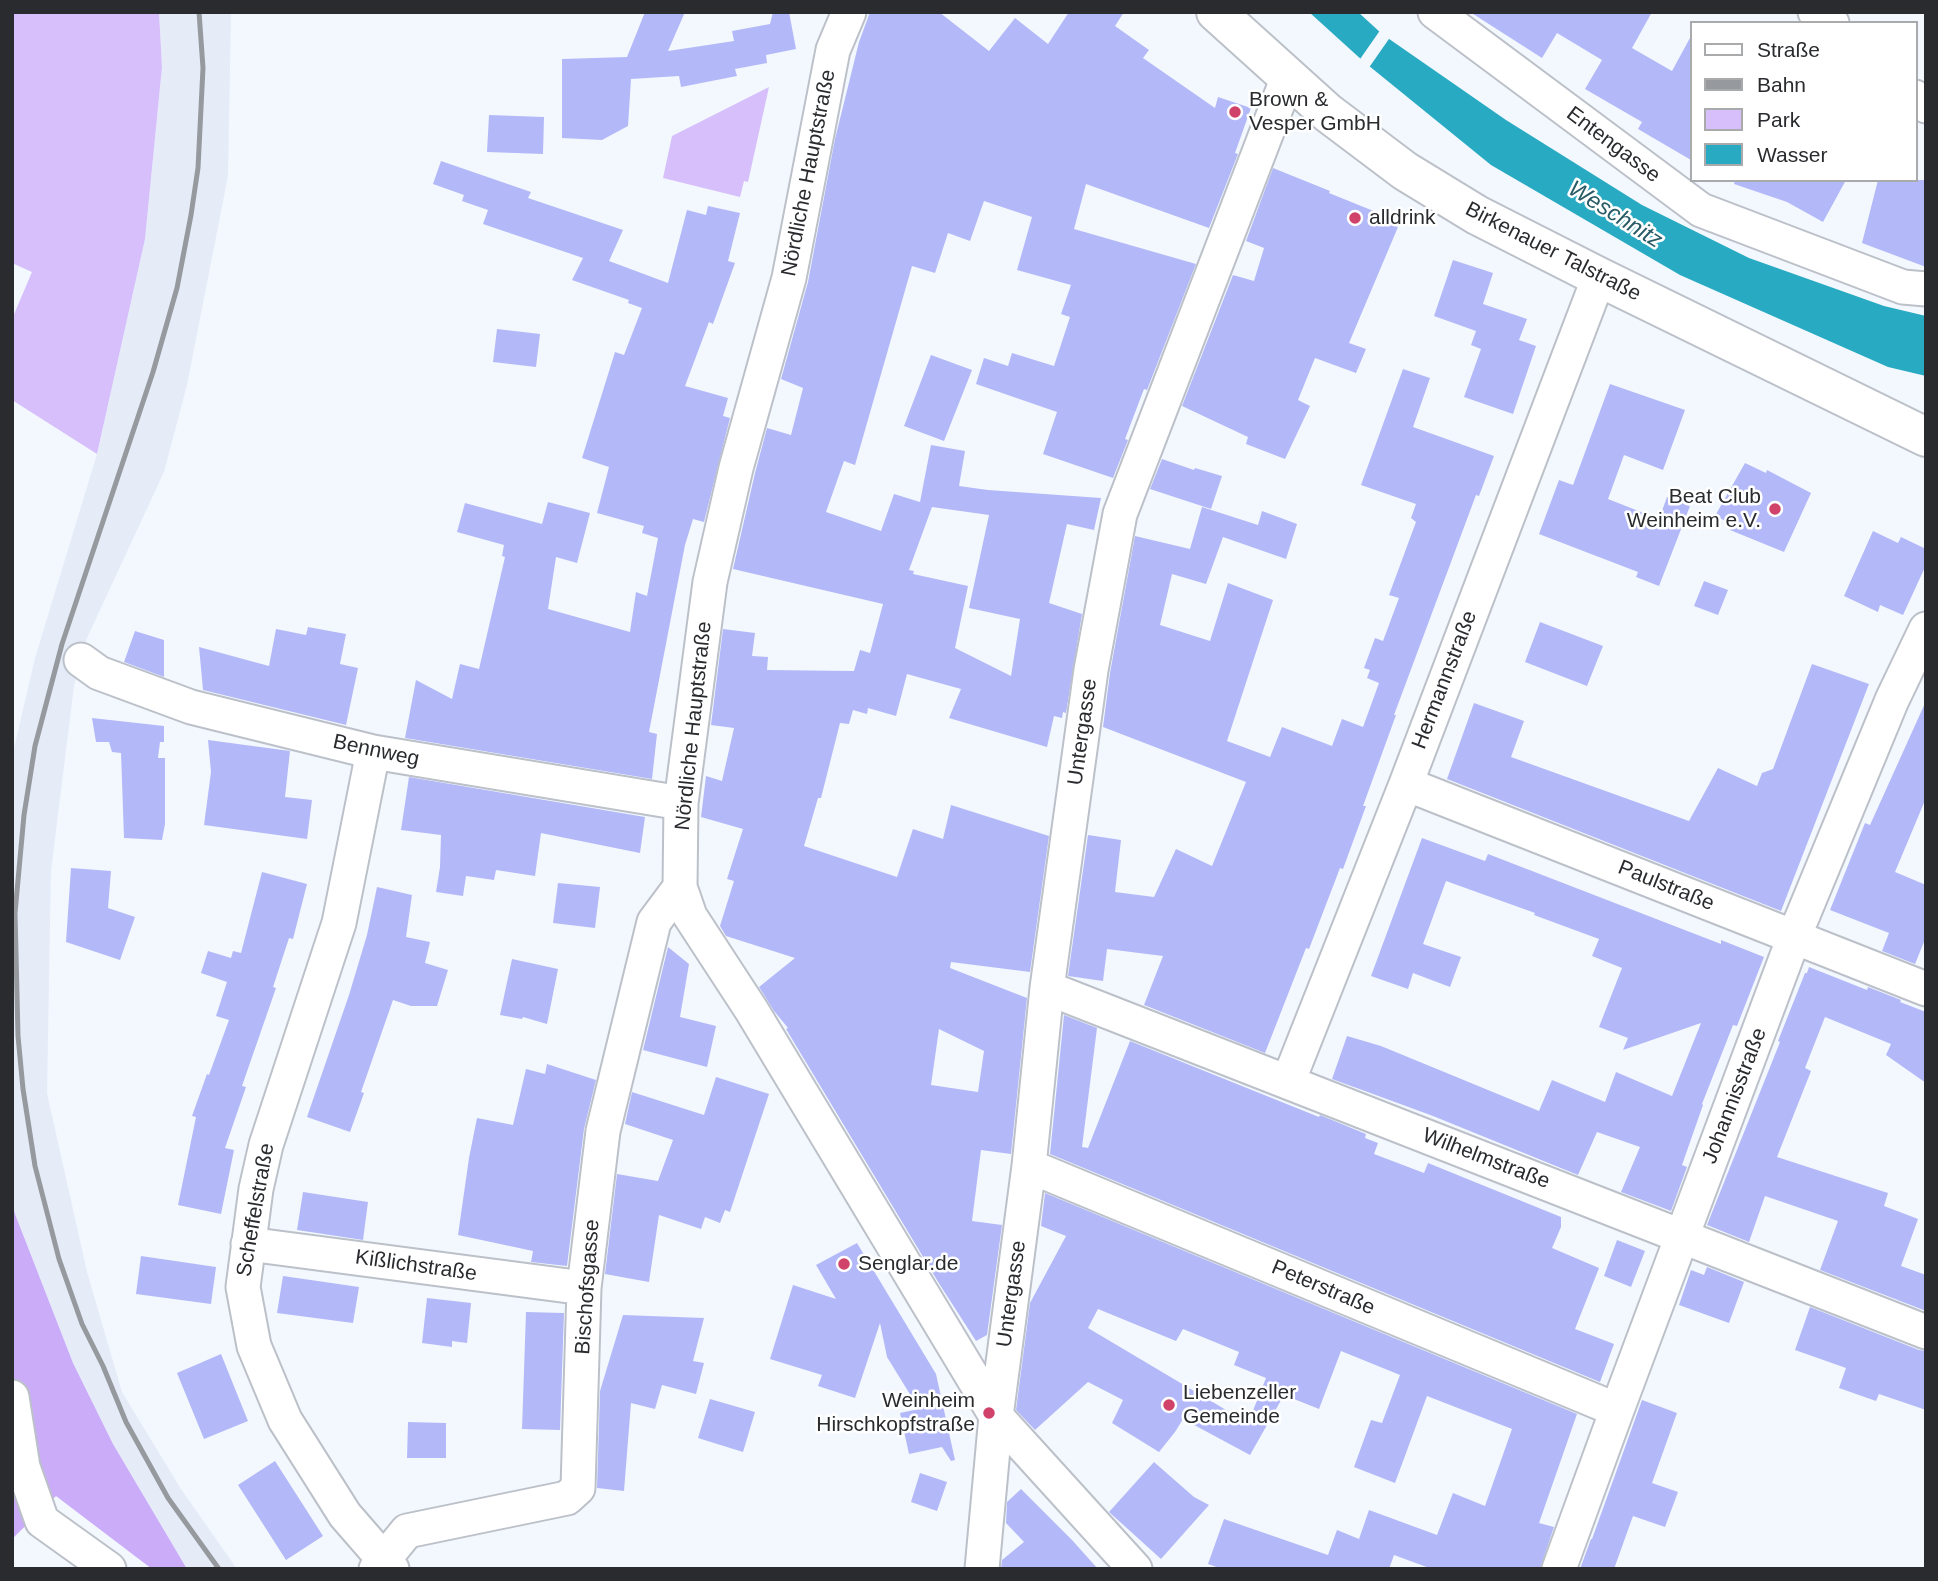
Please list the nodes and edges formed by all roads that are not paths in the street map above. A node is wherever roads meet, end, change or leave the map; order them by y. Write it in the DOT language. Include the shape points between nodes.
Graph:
graph roads {
  1 [pos="849,12"];
  2 [pos="1216,12"];
  3 [pos="1435,12"];
  4 [pos="1287,77"];
  5 [pos="1600,277"];
  6 [pos="1926,289"];
  7 [pos="1926,437"];
  8 [pos="1926,629"];
  9 [pos="82,660"];
  10 [pos="373,752"];
  11 [pos="1406,784"];
  12 [pos="681,803"];
  13 [pos="680,887"];
  14 [pos="1794,937"];
  15 [pos="1047,988"];
  16 [pos="1926,989"];
  17 [pos="1288,1082"];
  18 [pos="1029,1166"];
  19 [pos="1682,1235"];
  20 [pos="248,1244"];
  21 [pos="584,1288"];
  22 [pos="1926,1332"];
  23 [pos="12,1397"];
  24 [pos="1617,1410"];
  25 [pos="996,1416"];
  26 [pos="384,1565"];
  27 [pos="109,1569"];
  28 [pos="982,1569"];
  29 [pos="1135,1569"];
  30 [pos="1559,1569"];
  1 -- 12 [label="street, Nördliche Hauptstraße" via="833,50 789,278 736,468 710,582"];
  2 -- 4 [label="main road, Birkenauer Talstraße"];
  3 -- 6 [label="street, Entengasse" via="1701,210 1903,287"];
  4 -- 5 [label="main road, Birkenauer Talstraße" via="1405,170 1478,215"];
  4 -- 15 [label="street, Untergasse" via="1120,514 1091,670"];
  5 -- 7 [label="main road, Birkenauer Talstraße"];
  5 -- 11 [label="street, Hermannstraße"];
  8 -- 14 [label="street, Johannisstraße"];
  9 -- 10 [label="street, Bennweg" via="99,673 191,707"];
  10 -- 12 [label="street, Bennweg"];
  10 -- 20 [label="street, Scheffelstraße" via="340,923 266,1145"];
  11 -- 14 [label="street, Paulstraße"];
  11 -- 17 [label="street, Hermannstraße"];
  12 -- 13 [label="street, Nördliche Hauptstraße"];
  13 -- 21 [label="street, Bischofsgasse" via="654,922 603,1131"];
  13 -- 25 [label="street, Nördliche Hauptstraße" via="690,916"];
  14 -- 16 [label="street, Paulstraße"];
  14 -- 19 [label="street, Johannisstraße"];
  15 -- 17 [label="street, Wilhelmstraße"];
  15 -- 18 [label="street, Untergasse"];
  17 -- 19 [label="street, Wilhelmstraße"];
  18 -- 24 [label="street, Peterstraße"];
  18 -- 25 [label="street, Untergasse"];
  19 -- 22 [label="street, Wilhelmstraße"];
  19 -- 24 [label="street, Johannisstraße"];
  20 -- 21 [label="street, Kißlichstraße"];
  20 -- 26 [label="street, Scheffelstraße" via="243,1287 254,1346 285,1420 345,1515"];
  21 -- 26 [label="street, Bischofsgasse" via="578,1488 567,1497 407,1531"];
  23 -- 27 [label="street" via="23,1467 41,1521"];
  24 -- 30 [label="street, Johannisstraße"];
  25 -- 28 [label="street, Untergasse"];
  25 -- 29 [label="street, Nördliche Hauptstraße"];
}
